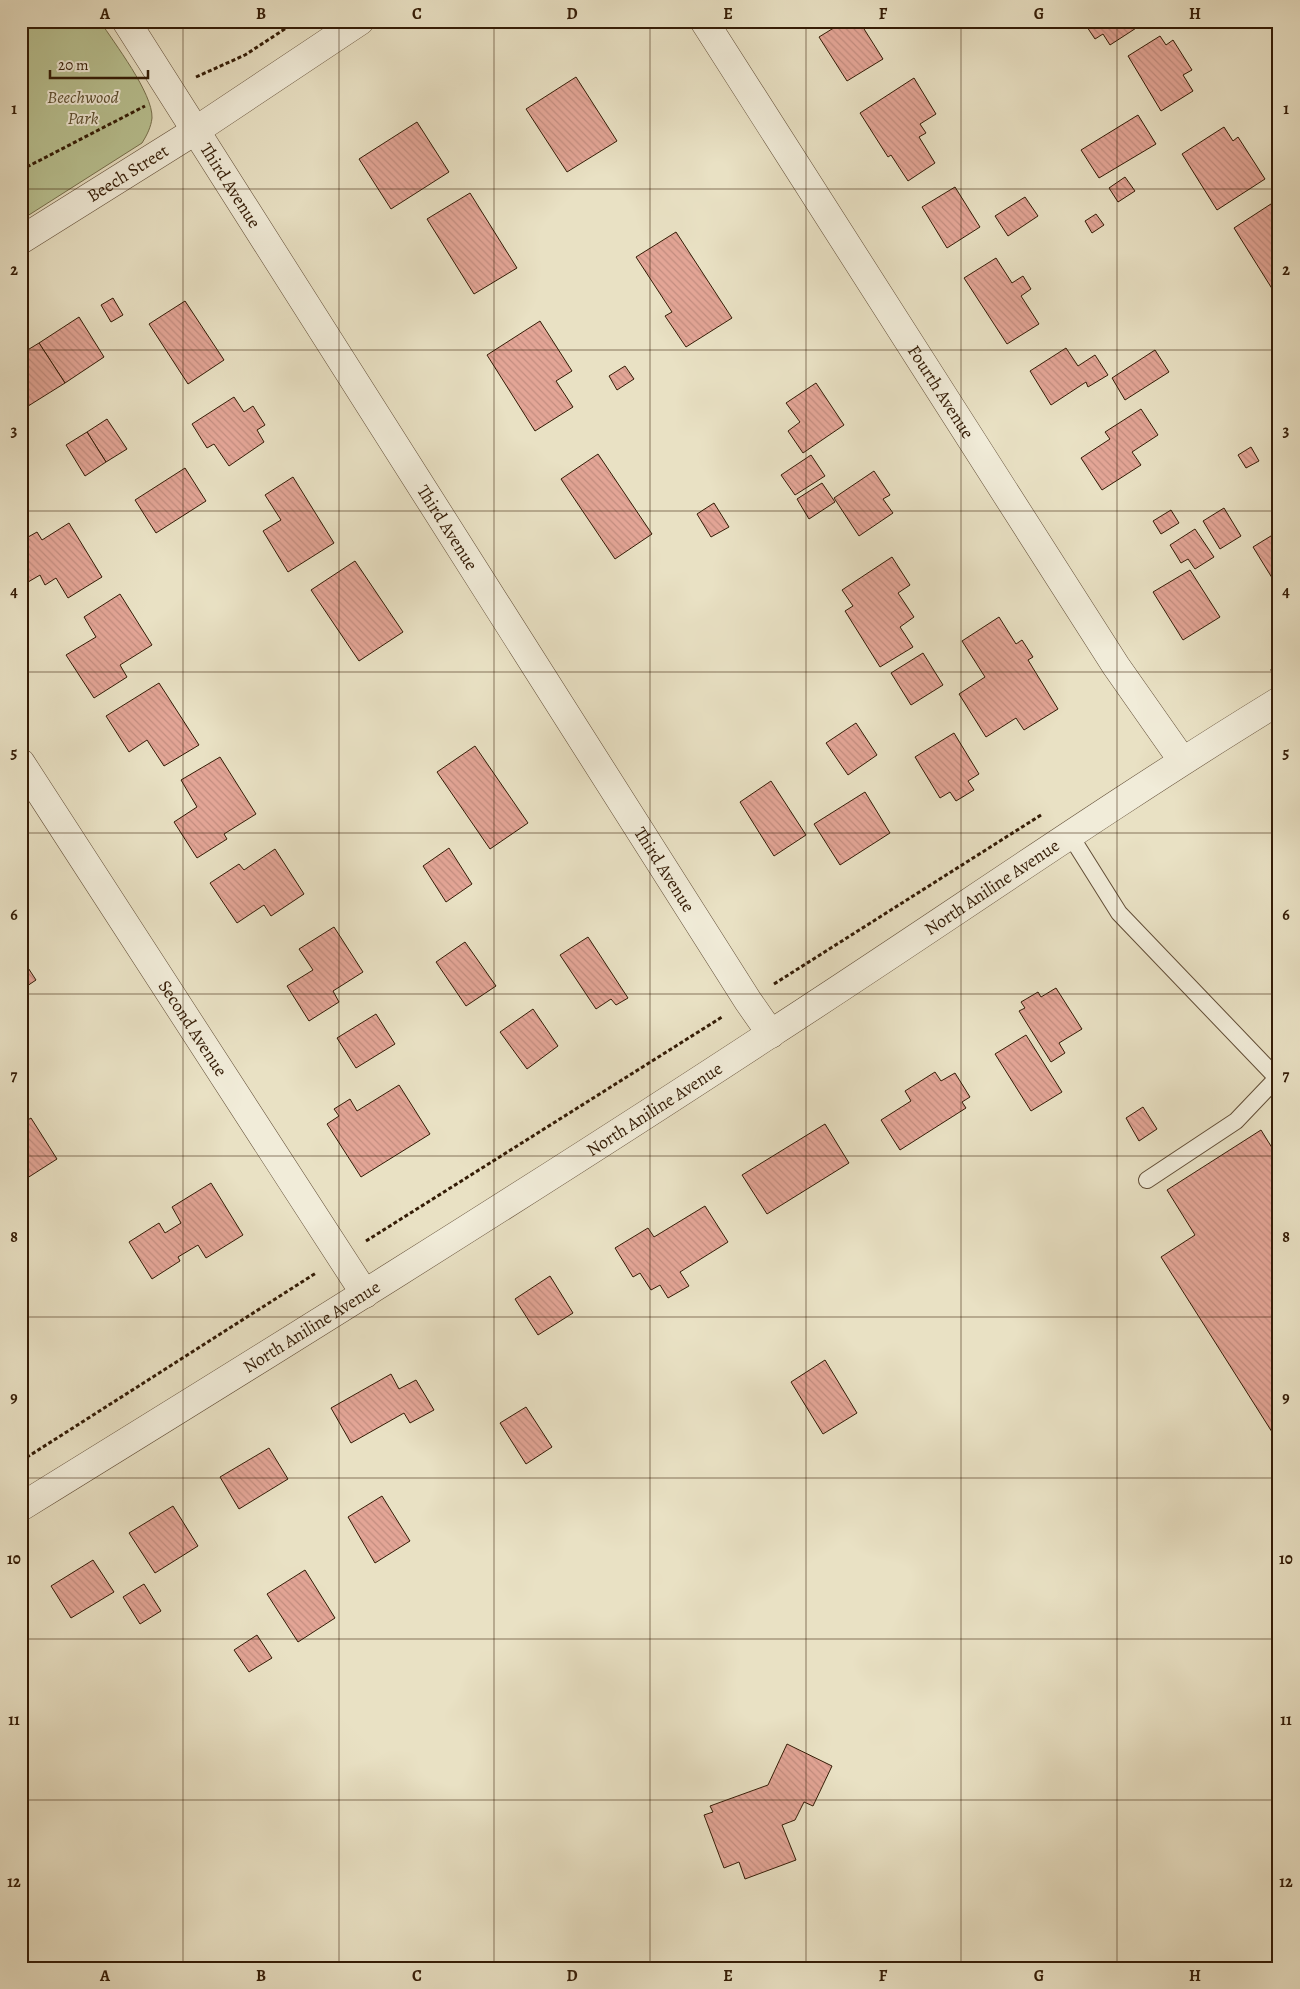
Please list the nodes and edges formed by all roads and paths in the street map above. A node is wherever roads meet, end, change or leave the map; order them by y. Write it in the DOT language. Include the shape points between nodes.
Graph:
graph roads {
  1 [pos="126,21"];
  2 [pos="297,21"];
  3 [pos="360,21"];
  4 [pos="704,21"];
  5 [pos="194,78"];
  6 [pos="152,102"];
  7 [pos="195,131"];
  8 [pos="21,170"];
  9 [pos="21,240"];
  10 [pos="1279,666"];
  11 [pos="1262,676"];
  12 [pos="1279,701"];
  13 [pos="1182,760"];
  14 [pos="21,763"];
  15 [pos="1048,810"];
  16 [pos="1070,835"];
  17 [pos="748,1001"];
  18 [pos="771,1034"];
  19 [pos="1278,1079"];
  20 [pos="1147,1180"];
  21 [pos="340,1258"];
  22 [pos="364,1294"];
  23 [pos="21,1462"];
  24 [pos="21,1507"];
  1 -- 7 [label="street, Third Avenue"];
  2 -- 5 [label="path" via="245,55"];
  3 -- 7 [label="street, Beech Street"];
  4 -- 13 [label="street, Fourth Avenue" via="1116,666"];
  6 -- 8 [label="path"];
  7 -- 9 [label="street, Beech Street"];
  7 -- 17 [label="street, Third Avenue"];
  10 -- 11 [label="path"];
  12 -- 13 [label="street, North Aniline Avenue"];
  13 -- 16 [label="street, North Aniline Avenue"];
  14 -- 21 [label="street, Second Avenue"];
  15 -- 17 [label="path"];
  16 -- 18 [label="street, North Aniline Avenue"];
  16 -- 19 [label="lane" via="1119,913"];
  17 -- 18 [label="street, Third Avenue"];
  17 -- 21 [label="path"];
  18 -- 22 [label="street, North Aniline Avenue"];
  19 -- 20 [label="lane" via="1236,1121"];
  21 -- 22 [label="street, Second Avenue"];
  21 -- 23 [label="path"];
  22 -- 24 [label="street, North Aniline Avenue"];
}
